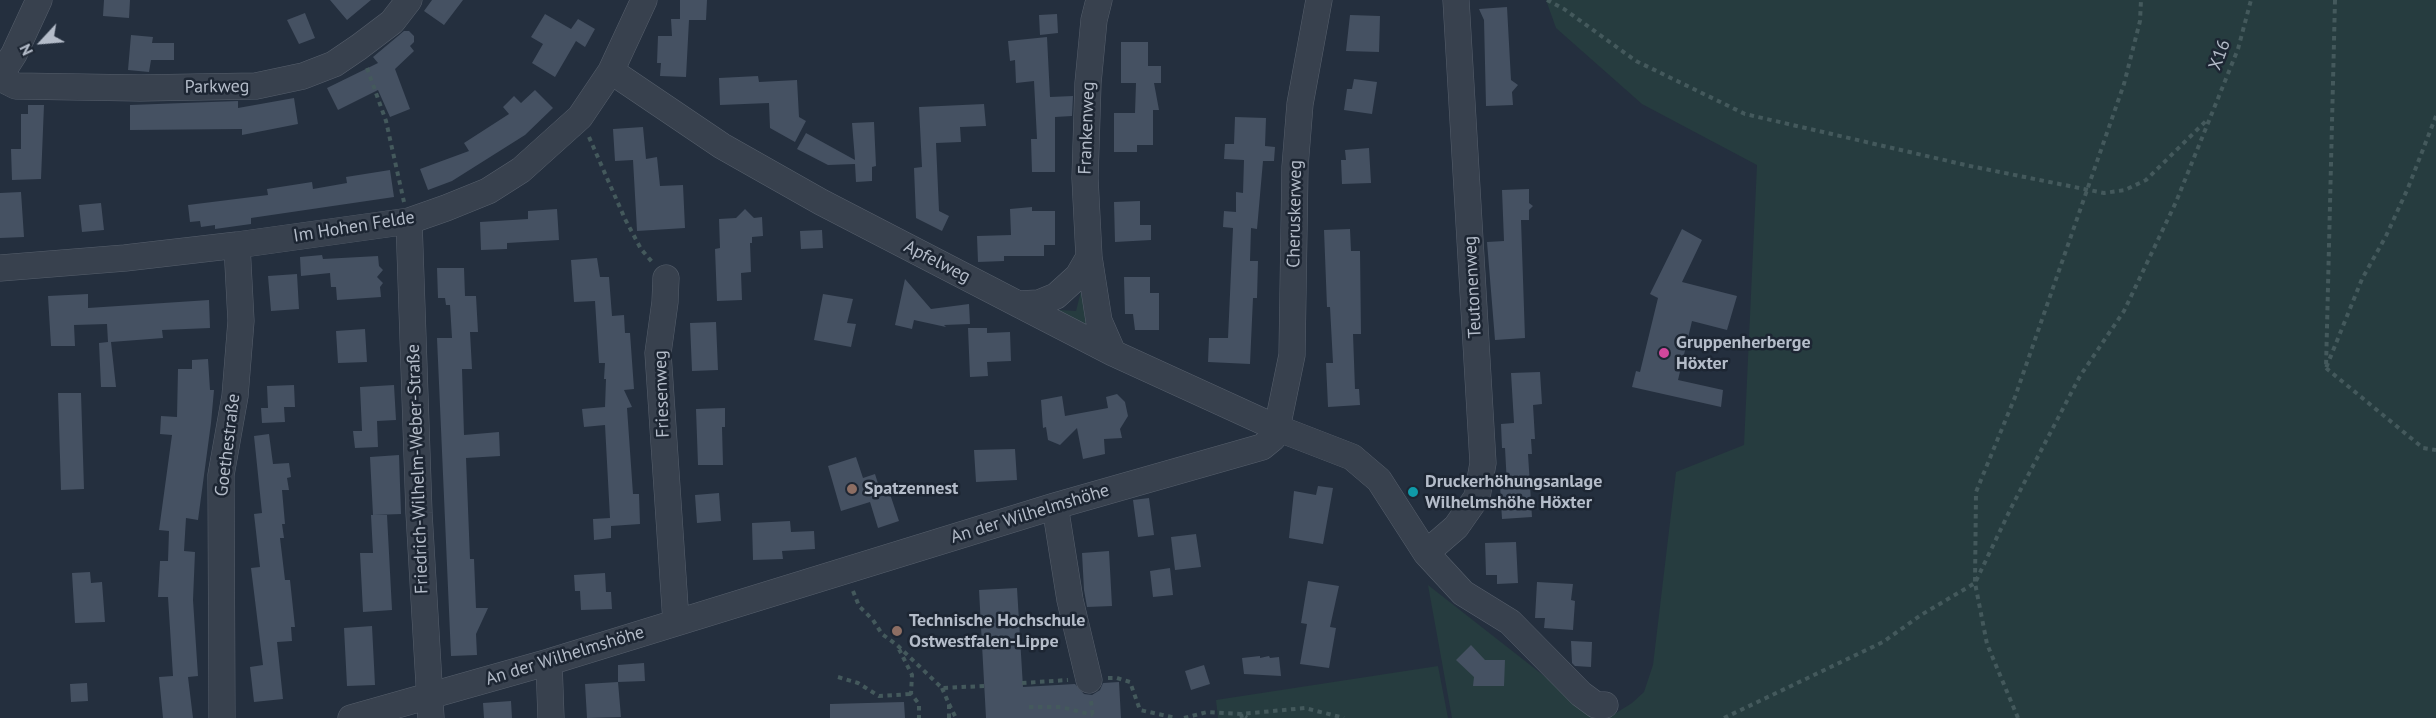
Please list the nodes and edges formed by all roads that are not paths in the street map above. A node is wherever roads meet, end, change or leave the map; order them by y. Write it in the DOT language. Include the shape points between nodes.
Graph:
graph roads {
  1 [pos="39,0"];
  2 [pos="409,0"];
  3 [pos="644,0"];
  4 [pos="1099,0"];
  5 [pos="1319,0"];
  6 [pos="1456,0"];
  7 [pos="611,71"];
  8 [pos="0,77"];
  9 [pos="409,221"];
  10 [pos="237,245"];
  11 [pos="1089,257"];
  12 [pos="0,268"];
  13 [pos="666,278"];
  14 [pos="1018,304"];
  15 [pos="1113,353"];
  16 [pos="1277,428"];
  17 [pos="1056,506"];
  18 [pos="1426,553"];
  19 [pos="676,622"];
  20 [pos="549,662"];
  21 [pos="1089,680"];
  22 [pos="1605,705"];
  23 [pos="430,707"];
  24 [pos="222,718"];
  25 [pos="351,718"];
  26 [pos="551,718"];
  1 -- 8 [label="street"];
  2 -- 8 [label="street, Parkweg" via="392,22 334,64 303,76 256,86 16,86"];
  3 -- 7 [label="street, Im Hohen Felde"];
  4 -- 11 [label="street, Frankenweg" via="1088,83 1085,178"];
  5 -- 16 [label="street, Cheruskerweg" via="1299,115 1292,356"];
  6 -- 18 [label="street, Teutonenweg" via="1483,463 1477,497 1456,526"];
  7 -- 9 [label="street, Im Hohen Felde" via="580,117 521,170 488,191"];
  7 -- 14 [label="street, Apfelweg" via="732,152"];
  9 -- 10 [label="street, Im Hohen Felde"];
  9 -- 23 [label="street, Friedrich-Wilhelm-Weber-Straße" via="418,513"];
  10 -- 12 [label="street, Im Hohen Felde"];
  10 -- 24 [label="street, Goethestraße" via="241,321 236,396 221,476"];
  11 -- 14 [label="street" via="1078,276 1056,296 1039,303"];
  11 -- 15 [label="street, Frankenweg" via="1099,321"];
  13 -- 19 [label="street, Friesenweg" via="658,353"];
  14 -- 15 [label="street, Apfelweg"];
  15 -- 16 [label="street, Apfelweg"];
  16 -- 17 [label="street, An der Wilhelmshöhe" via="1273,438 1262,447"];
  16 -- 18 [label="street" via="1352,457 1379,480"];
  17 -- 19 [label="street, An der Wilhelmshöhe"];
  17 -- 21 [label="street" via="1070,600"];
  18 -- 22 [label="street" via="1463,593 1510,622 1581,694 1596,705"];
  19 -- 20 [label="street, An der Wilhelmshöhe"];
  20 -- 23 [label="street, An der Wilhelmshöhe"];
  20 -- 26 [label="street"];
  23 -- 25 [label="street, An der Wilhelmshöhe"];
}
